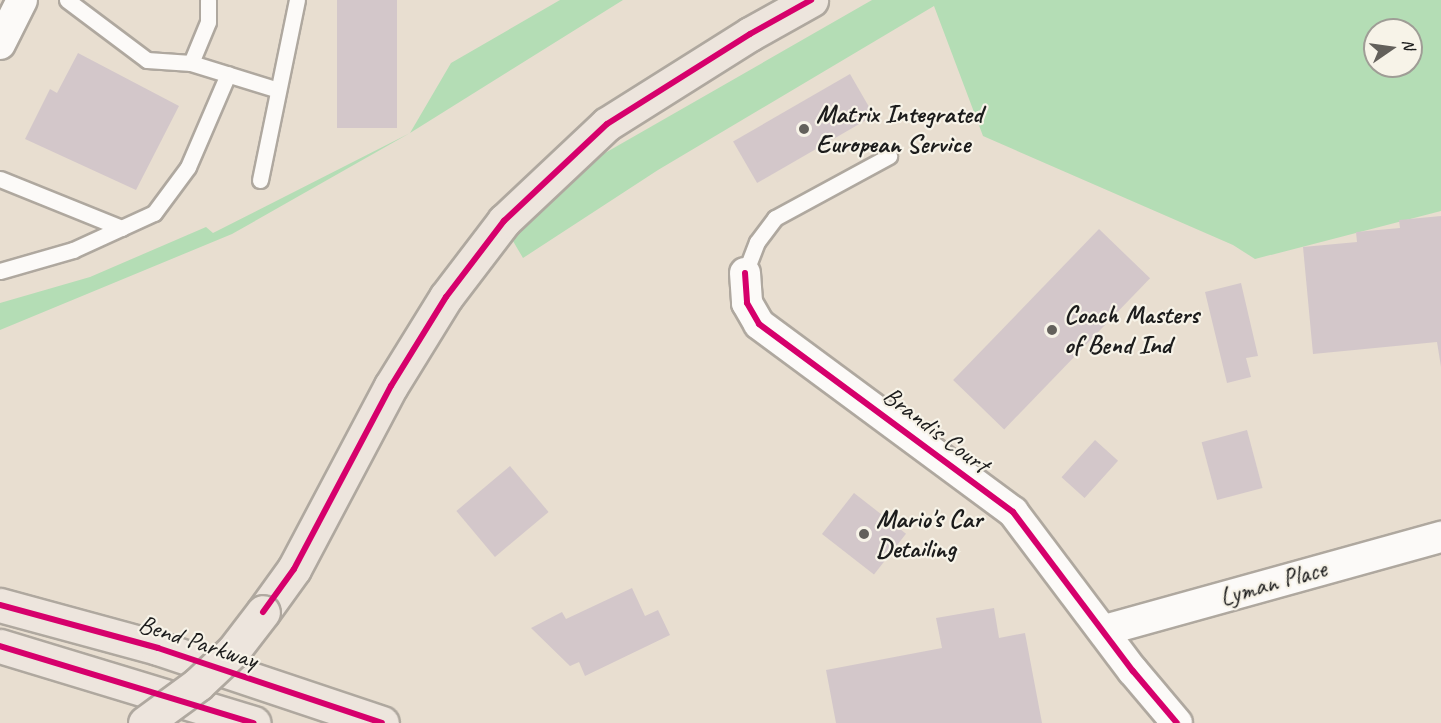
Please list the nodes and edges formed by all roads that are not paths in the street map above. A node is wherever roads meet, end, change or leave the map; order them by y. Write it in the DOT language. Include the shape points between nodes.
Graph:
graph roads {
  1 [pos="22,0"];
  2 [pos="66,0"];
  3 [pos="208,0"];
  4 [pos="297,0"];
  5 [pos="811,0"];
  6 [pos="0,44"];
  7 [pos="191,63"];
  8 [pos="228,74"];
  9 [pos="278,90"];
  10 [pos="889,156"];
  11 [pos="0,179"];
  12 [pos="260,180"];
  13 [pos="121,228"];
  14 [pos="0,271"];
  15 [pos="745,273"];
  16 [pos="1441,537"];
  17 [pos="0,605"];
  18 [pos="1105,630"];
  19 [pos="0,646"];
  20 [pos="146,723"];
  21 [pos="254,723"];
  22 [pos="382,723"];
  23 [pos="1177,723"];
  1 -- 6 [label="street"];
  2 -- 7 [label="lane" via="147,60"];
  3 -- 7 [label="lane" via="208,22"];
  4 -- 9 [label="lane"];
  5 -- 20 [label="highway, bridge" via="607,124 504,221 446,297 392,386 294,569 232,651 198,684"];
  7 -- 8 [label="lane"];
  8 -- 9 [label="lane"];
  8 -- 13 [label="lane" via="188,167 154,213"];
  9 -- 12 [label="lane"];
  10 -- 15 [label="lane" via="776,218 757,242"];
  11 -- 13 [label="lane"];
  13 -- 14 [label="lane" via="73,250"];
  15 -- 18 [label="street, Brandis Court" via="747,303 759,324 1013,512"];
  16 -- 18 [label="street, Lyman Place"];
  17 -- 22 [label="highway, Bend Parkway" via="158,648"];
  18 -- 23 [label="street, Brandis Court"];
  19 -- 21 [label="highway"];
}
